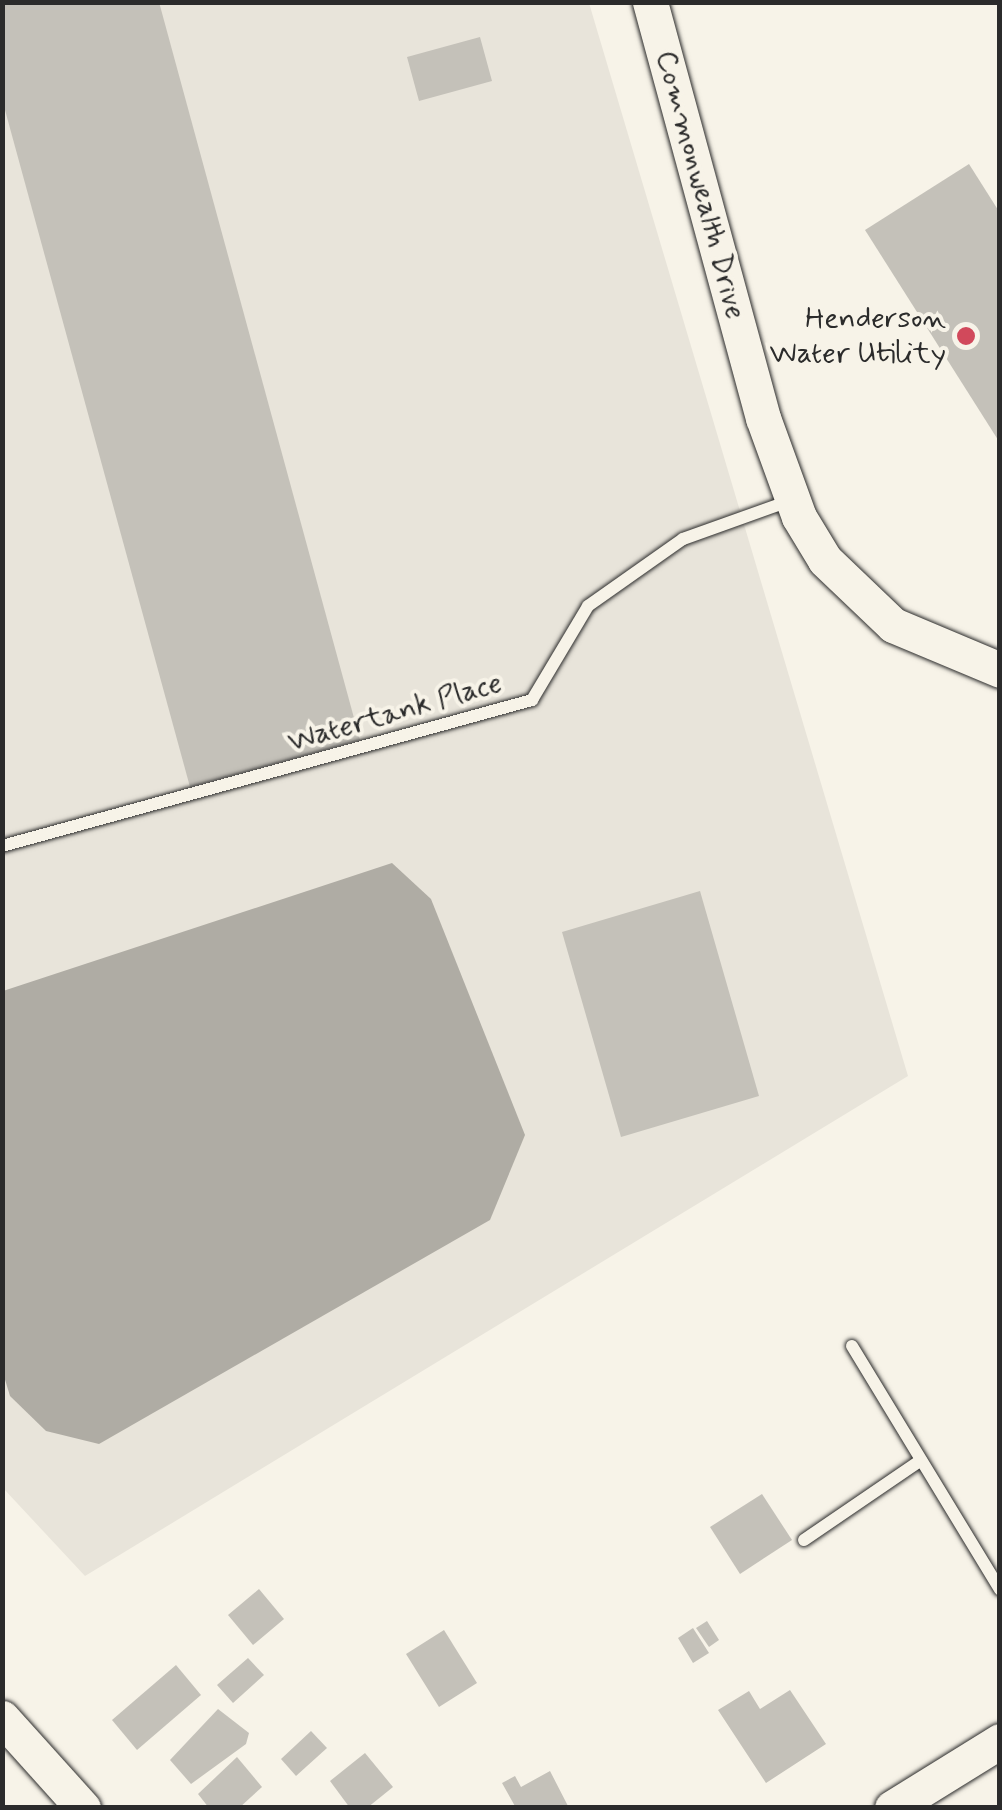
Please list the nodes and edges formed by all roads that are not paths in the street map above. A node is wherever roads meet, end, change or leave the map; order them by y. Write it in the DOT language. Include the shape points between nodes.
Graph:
graph roads {
  1 [pos="650,2"];
  2 [pos="791,500"];
  3 [pos="1000,670"];
  4 [pos="2,846"];
  5 [pos="852,1346"];
  6 [pos="917,1463"];
  7 [pos="804,1540"];
  8 [pos="1000,1589"];
  9 [pos="2,1718"];
  10 [pos="1000,1741"];
  11 [pos="83,1808"];
  12 [pos="892,1808"];
  1 -- 2 [label="street, Commonwealth Drive"];
  2 -- 3 [label="street, Commonwealth Drive" via="825,560 893,626"];
  2 -- 4 [label="lane, Watertank Place" via="684,538 588,606 532,700"];
  5 -- 6 [label="lane"];
  6 -- 7 [label="lane"];
  6 -- 8 [label="lane"];
  9 -- 11 [label="street"];
  10 -- 12 [label="street"];
}
